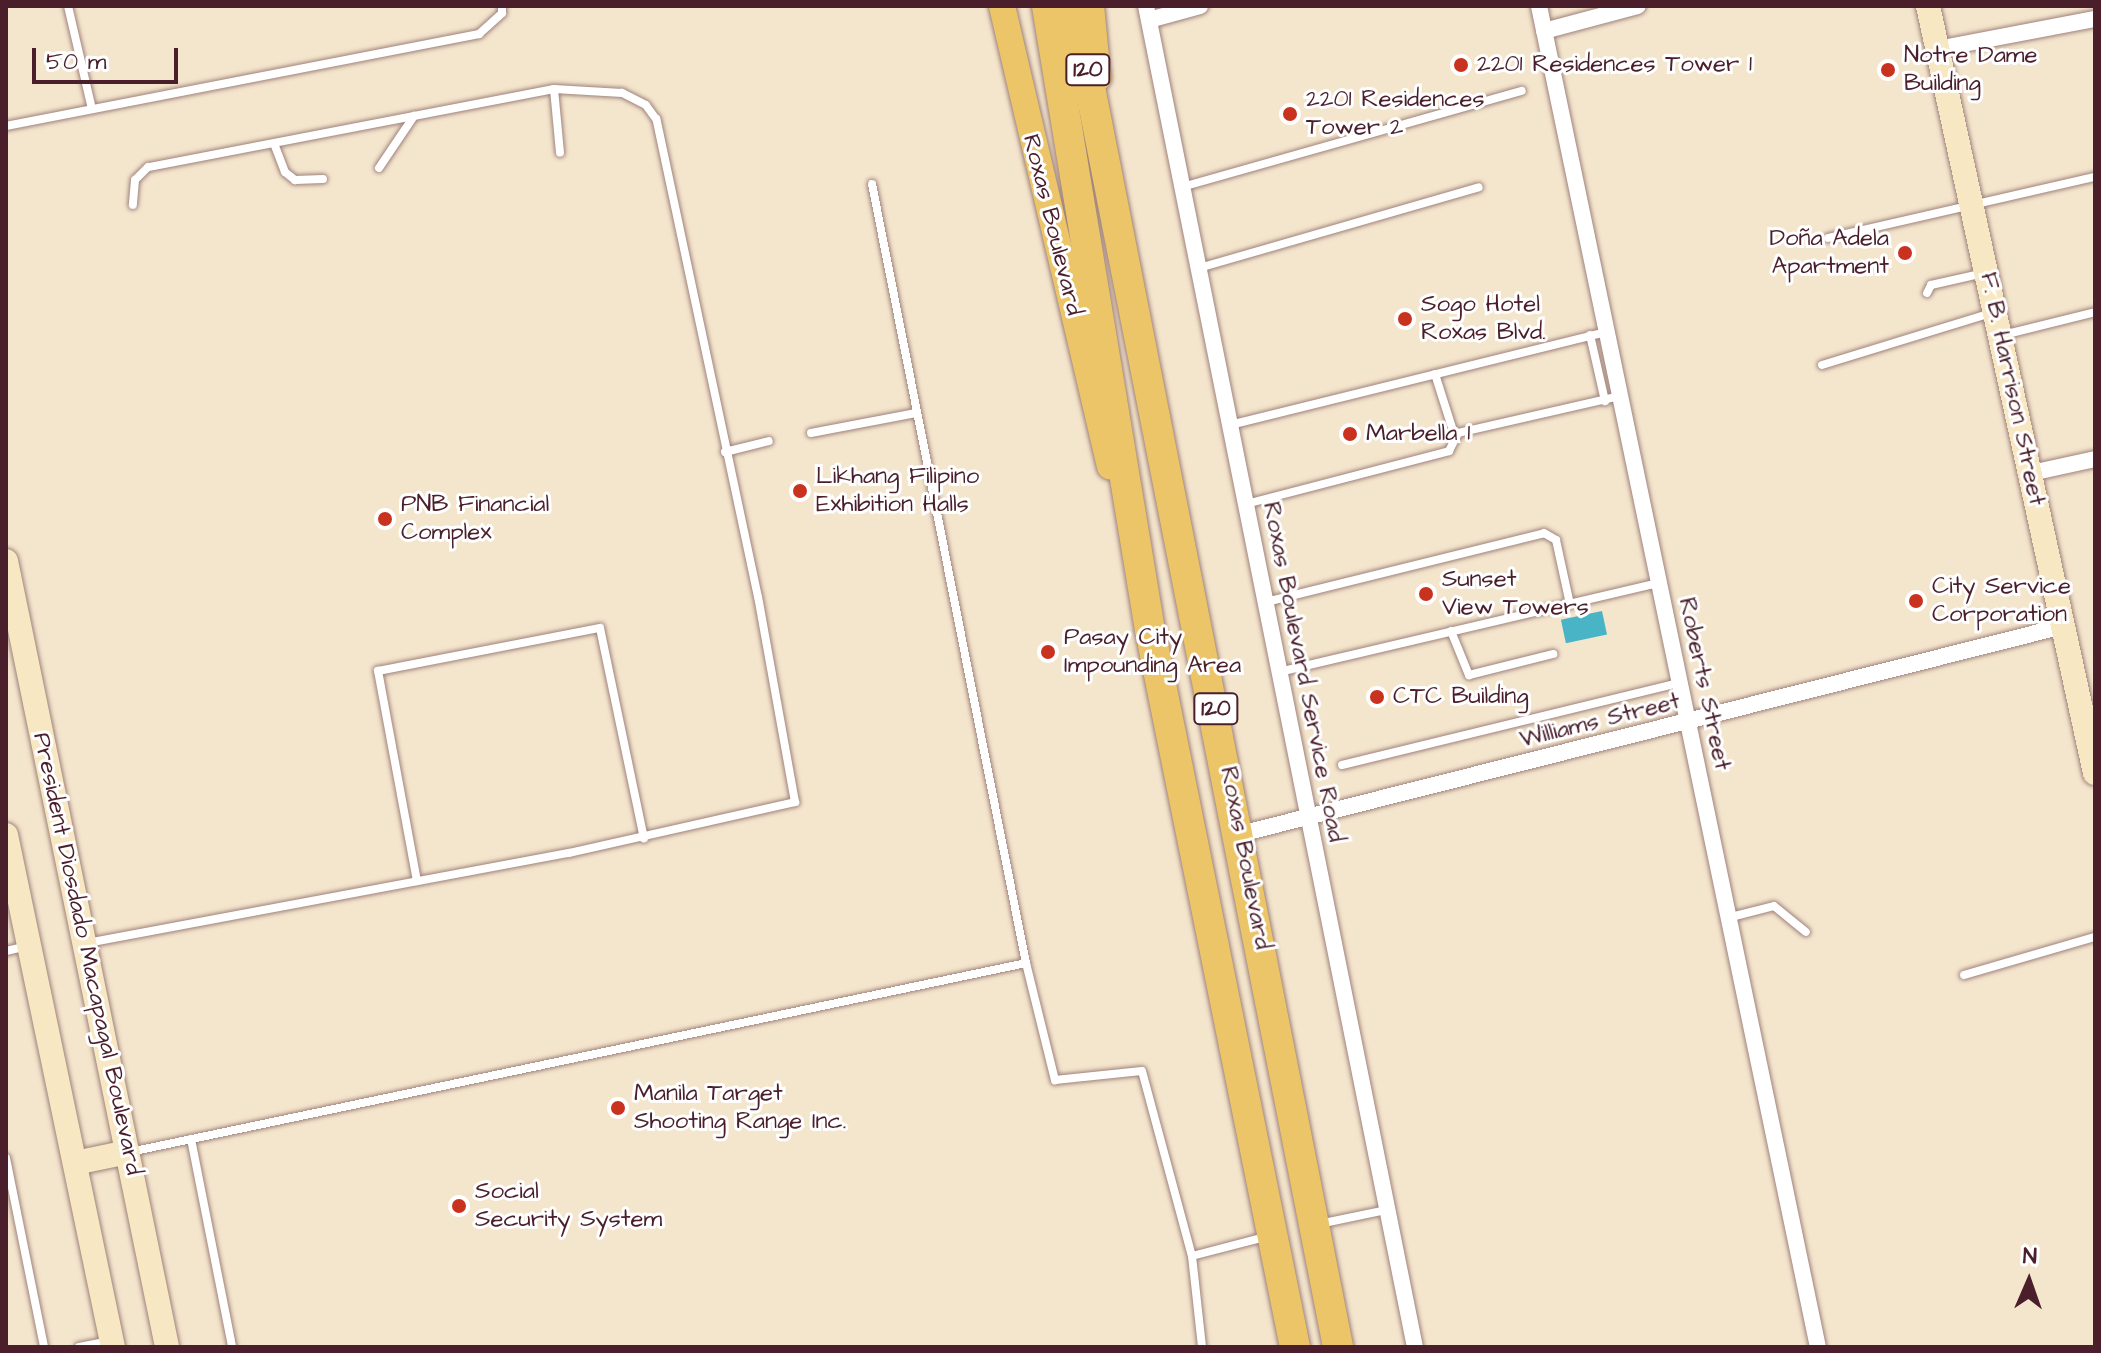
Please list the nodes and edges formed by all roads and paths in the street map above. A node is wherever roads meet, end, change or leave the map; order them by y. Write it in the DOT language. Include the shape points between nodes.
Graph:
graph roads {
  1 [pos="68,6"];
  2 [pos="502,6"];
  3 [pos="1002,6"];
  4 [pos="1047,6"];
  5 [pos="1074,6"];
  6 [pos="1091,6"];
  7 [pos="1200,6"];
  8 [pos="1539,6"];
  9 [pos="1638,6"];
  10 [pos="1928,6"];
  11 [pos="1147,13"];
  12 [pos="2095,19"];
  13 [pos="1544,31"];
  14 [pos="1937,49"];
  15 [pos="554,89"];
  16 [pos="1522,91"];
  17 [pos="91,105"];
  18 [pos="414,116"];
  19 [pos="6,126"];
  20 [pos="1101,134"];
  21 [pos="275,146"];
  22 [pos="560,153"];
  23 [pos="379,168"];
  24 [pos="2095,177"];
  25 [pos="323,179"];
  26 [pos="872,184"];
  27 [pos="1182,187"];
  28 [pos="1479,187"];
  29 [pos="1971,202"];
  30 [pos="133,205"];
  31 [pos="1828,238"];
  32 [pos="1198,268"];
  33 [pos="1986,273"];
  34 [pos="1927,293"];
  35 [pos="2095,312"];
  36 [pos="1934,319"];
  37 [pos="1998,324"];
  38 [pos="1938,329"];
  39 [pos="1598,334"];
  40 [pos="1822,365"];
  41 [pos="1435,374"];
  42 [pos="1612,398"];
  43 [pos="916,413"];
  44 [pos="1229,425"];
  45 [pos="811,433"];
  46 [pos="1454,434"];
  47 [pos="769,441"];
  48 [pos="725,452"];
  49 [pos="2095,459"];
  50 [pos="2031,473"];
  51 [pos="1245,504"];
  52 [pos="6,561"];
  53 [pos="1658,583"];
  54 [pos="1265,602"];
  55 [pos="1570,604"];
  56 [pos="2063,626"];
  57 [pos="1150,630"];
  58 [pos="1451,631"];
  59 [pos="1553,654"];
  60 [pos="1279,672"];
  61 [pos="1679,683"];
  62 [pos="1688,724"];
  63 [pos="2091,735"];
  64 [pos="1342,765"];
  65 [pos="2095,773"];
  66 [pos="1308,819"];
  67 [pos="1240,834"];
  68 [pos="6,835"];
  69 [pos="644,838"];
  70 [pos="417,881"];
  71 [pos="1731,917"];
  72 [pos="1806,932"];
  73 [pos="2095,937"];
  74 [pos="86,943"];
  75 [pos="17,949"];
  76 [pos="1026,963"];
  77 [pos="1964,975"];
  78 [pos="191,1139"];
  79 [pos="128,1152"];
  80 [pos="6,1158"];
  81 [pos="75,1163"];
  82 [pos="1386,1210"];
  83 [pos="1315,1225"];
  84 [pos="1274,1235"];
  85 [pos="1192,1256"];
  86 [pos="112,1344"];
  87 [pos="44,1347"];
  88 [pos="79,1347"];
  89 [pos="167,1347"];
  90 [pos="232,1347"];
  91 [pos="1202,1347"];
  92 [pos="1295,1347"];
  93 [pos="1338,1347"];
  94 [pos="1415,1347"];
  95 [pos="1818,1347"];
  1 -- 17 [label="lane"];
  2 -- 17 [label="lane" via="502,13 479,34"];
  3 -- 57 [label="main road, Roxas Boulevard"];
  4 -- 57 [label="highway, Roxas Boulevard / 120"];
  5 -- 20 [label="highway, Roxas Boulevard / 120"];
  6 -- 20 [label="main road, Roxas Boulevard"];
  7 -- 11 [label="street"];
  8 -- 13 [label="street, Roberts Street"];
  9 -- 13 [label="street"];
  10 -- 14 [label="main road, F. B. Harrison Street"];
  11 -- 27 [label="street, Roxas Boulevard Service Road"];
  12 -- 14 [label="street"];
  13 -- 39 [label="street, Roberts Street"];
  14 -- 29 [label="main road, F. B. Harrison Street"];
  15 -- 18 [label="lane"];
  15 -- 22 [label="lane"];
  15 -- 48 [label="lane" via="622,93 646,105 656,119"];
  16 -- 27 [label="lane"];
  17 -- 19 [label="lane"];
  18 -- 21 [label="lane"];
  18 -- 23 [label="lane"];
  20 -- 67 [label="highway, Roxas Boulevard / 120"];
  21 -- 25 [label="lane" via="285,172 295,180"];
  21 -- 30 [label="lane" via="148,167 135,180"];
  24 -- 29 [label="lane"];
  26 -- 43 [label="lane"];
  27 -- 32 [label="street, Roxas Boulevard Service Road"];
  28 -- 32 [label="lane"];
  29 -- 31 [label="lane"];
  29 -- 33 [label="main road, F. B. Harrison Street"];
  32 -- 44 [label="street, Roxas Boulevard Service Road"];
  33 -- 34 [label="lane" via="1931,285"];
  33 -- 37 [label="main road, F. B. Harrison Street"];
  35 -- 37 [label="lane"];
  36 -- 38 [label="lane"];
  37 -- 38 [label="lane"];
  37 -- 50 [label="main road, F. B. Harrison Street"];
  38 -- 40 [label="lane"];
  39 -- 41 [label="lane"];
  39 -- 42 [label="street, Roberts Street"];
  41 -- 44 [label="lane"];
  41 -- 46 [label="lane"];
  42 -- 46 [label="lane"];
  42 -- 53 [label="street, Roberts Street"];
  43 -- 45 [label="lane"];
  43 -- 76 [label="lane"];
  44 -- 51 [label="street, Roxas Boulevard Service Road"];
  46 -- 51 [label="lane" via="1449,451"];
  47 -- 48 [label="lane"];
  48 -- 69 [label="lane" via="795,802"];
  49 -- 50 [label="street"];
  50 -- 56 [label="main road, F. B. Harrison Street"];
  51 -- 54 [label="street, Roxas Boulevard Service Road"];
  52 -- 74 [label="main road, President Diosdado Macapagal Boulevard"];
  53 -- 55 [label="lane"];
  53 -- 61 [label="street, Roberts Street"];
  54 -- 55 [label="lane" via="1544,533 1556,540"];
  54 -- 60 [label="street, Roxas Boulevard Service Road"];
  55 -- 58 [label="lane"];
  56 -- 62 [label="street, Williams Street"];
  56 -- 63 [label="main road, F. B. Harrison Street"];
  57 -- 84 [label="highway, Roxas Boulevard / 120"];
  58 -- 59 [label="lane" via="1469,675"];
  58 -- 60 [label="lane"];
  60 -- 66 [label="street, Roxas Boulevard Service Road"];
  61 -- 62 [label="street, Roberts Street"];
  61 -- 64 [label="lane"];
  62 -- 66 [label="street, Williams Street"];
  62 -- 71 [label="street, Roberts Street"];
  63 -- 65 [label="main road, F. B. Harrison Street"];
  66 -- 67 [label="street, Williams Street"];
  66 -- 82 [label="street, Roxas Boulevard Service Road"];
  67 -- 83 [label="highway, Roxas Boulevard / 120"];
  68 -- 75 [label="main road"];
  69 -- 70 [label="lane"];
  69 -- 70 [label="lane" via="600,628 378,671"];
  70 -- 74 [label="lane"];
  71 -- 72 [label="lane" via="1774,906"];
  71 -- 95 [label="street, Roberts Street"];
  73 -- 77 [label="lane"];
  74 -- 79 [label="main road, President Diosdado Macapagal Boulevard"];
  75 -- 81 [label="main road"];
  76 -- 78 [label="lane"];
  76 -- 85 [label="lane" via="1055,1080 1142,1071"];
  78 -- 79 [label="lane"];
  78 -- 90 [label="lane"];
  79 -- 81 [label="main road"];
  79 -- 89 [label="main road, President Diosdado Macapagal Boulevard"];
  80 -- 87 [label="lane"];
  81 -- 86 [label="main road"];
  82 -- 83 [label="lane"];
  82 -- 94 [label="street, Roxas Boulevard Service Road"];
  83 -- 93 [label="highway, Roxas Boulevard / 120"];
  84 -- 85 [label="lane"];
  84 -- 92 [label="highway, Roxas Boulevard / 120"];
  85 -- 91 [label="lane"];
  86 -- 88 [label="lane"];
}
